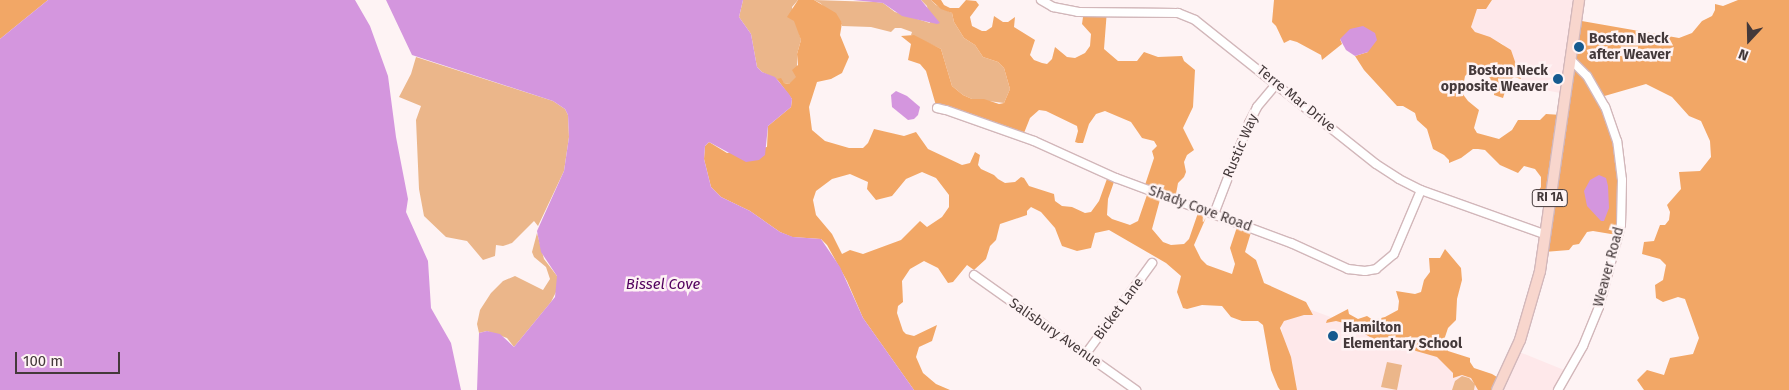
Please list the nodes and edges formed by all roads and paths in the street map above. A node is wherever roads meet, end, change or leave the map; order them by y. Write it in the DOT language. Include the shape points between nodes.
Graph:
graph roads {
  1 [pos="1041,0"];
  2 [pos="1579,0"];
  3 [pos="1570,59"];
  4 [pos="1276,84"];
  5 [pos="937,108"];
  6 [pos="1422,190"];
  7 [pos="1214,214"];
  8 [pos="1544,234"];
  9 [pos="1152,263"];
  10 [pos="974,275"];
  11 [pos="1086,355"];
  12 [pos="1136,390"];
  13 [pos="1497,390"];
  14 [pos="1558,390"];
  1 -- 4 [label="street, Terre Mar Drive" via="1053,7 1078,12 1178,13 1195,20"];
  2 -- 3 [label="main road, RI 1A"];
  3 -- 8 [label="main road, RI 1A"];
  3 -- 14 [label="street, Weaver Road" via="1587,76 1605,107 1617,142 1622,180 1621,225 1599,307 1583,346"];
  4 -- 6 [label="street, Terre Mar Drive" via="1376,164"];
  4 -- 7 [label="street, Rustic Way" via="1257,107 1249,123"];
  5 -- 7 [label="street, Shady Cove Road" via="1034,141 1116,178"];
  6 -- 7 [label="street, Shady Cove Road" via="1394,254 1376,269 1365,271 1348,269"];
  6 -- 8 [label="street, Terre Mar Drive"];
  8 -- 13 [label="main road, RI 1A" via="1532,306"];
  9 -- 11 [label="street, Bicket Lane"];
  10 -- 11 [label="street, Salisbury Avenue"];
  11 -- 12 [label="street, Salisbury Avenue"];
}
